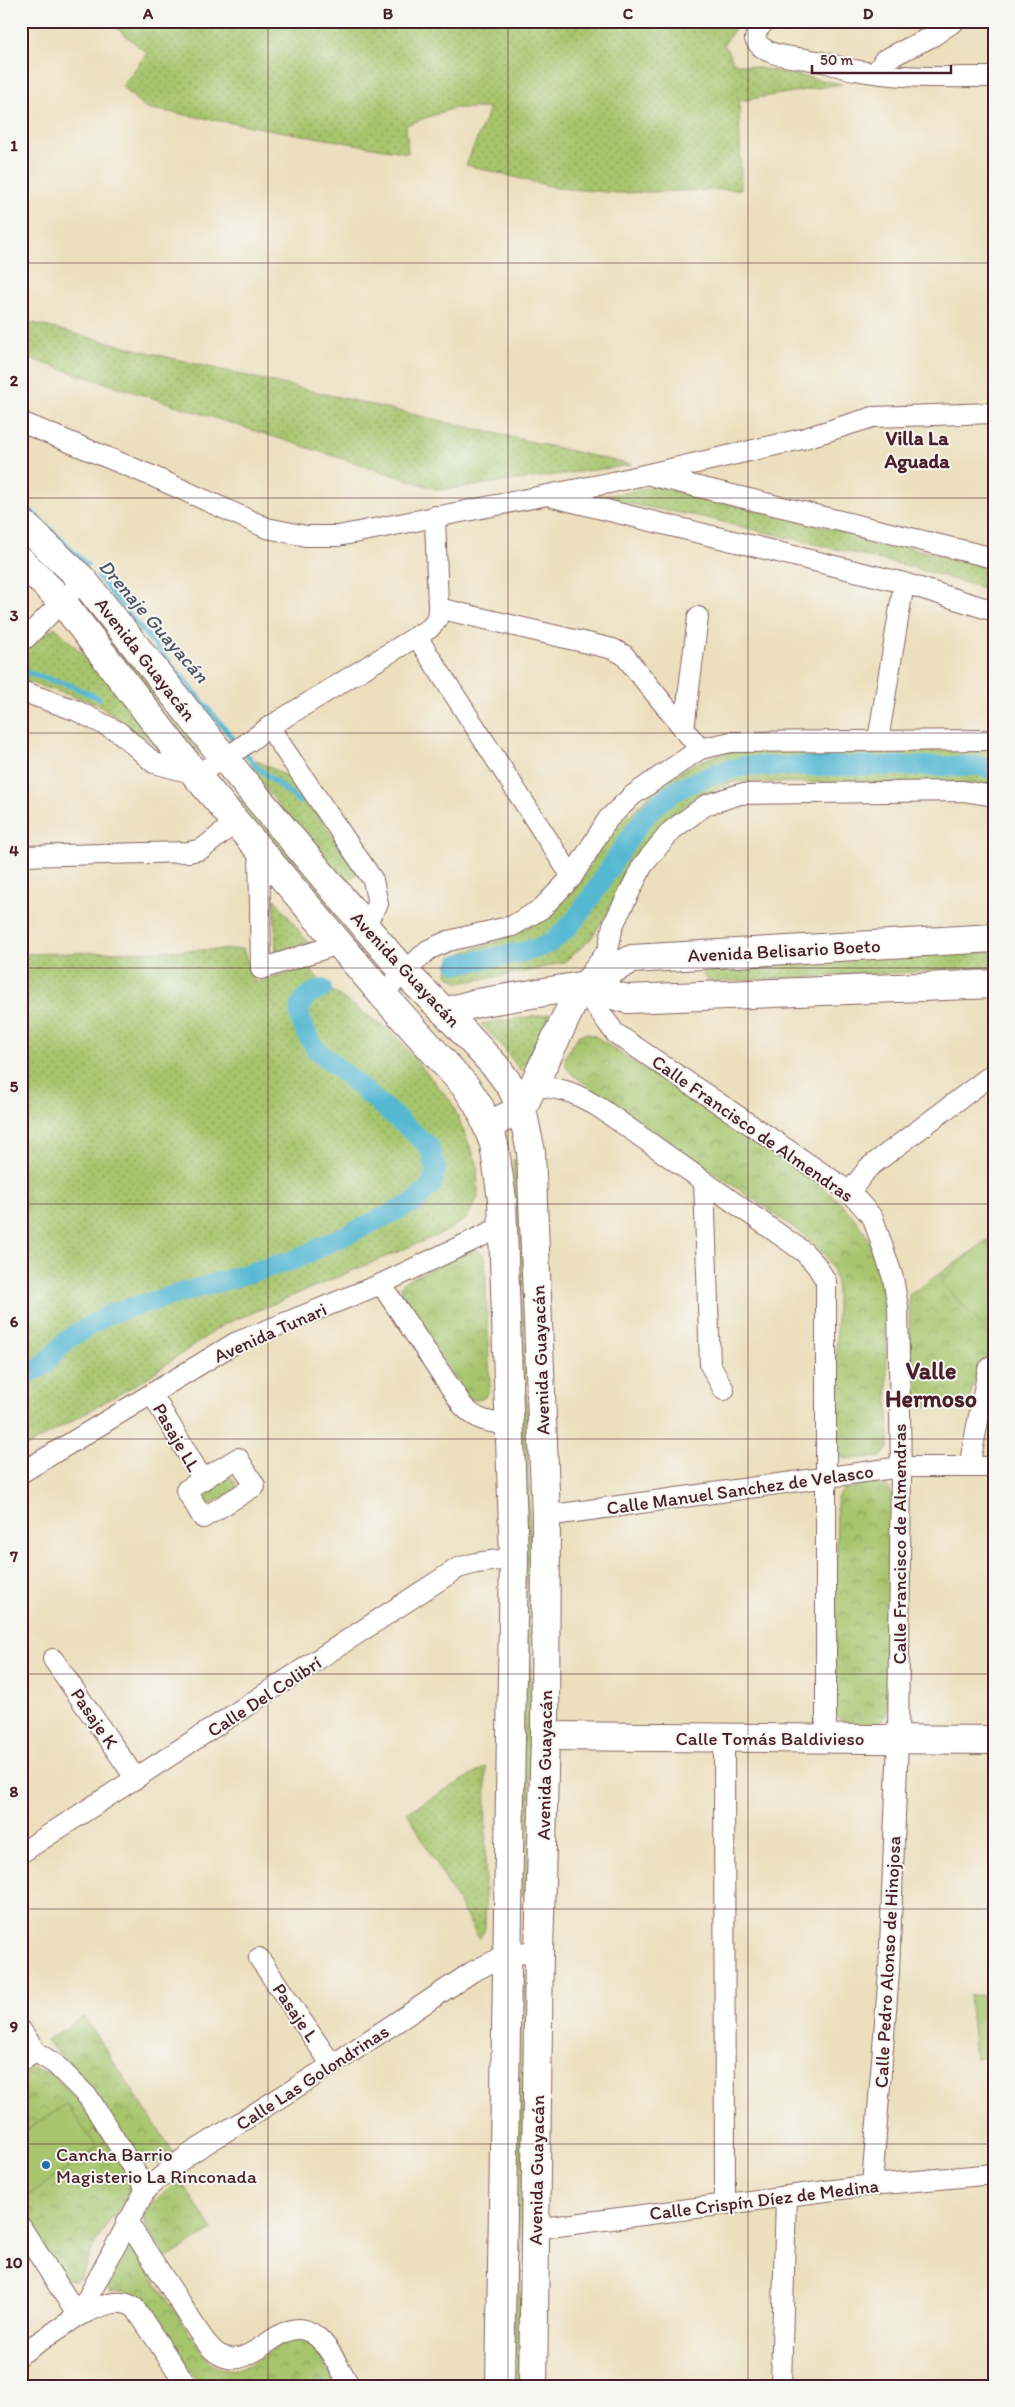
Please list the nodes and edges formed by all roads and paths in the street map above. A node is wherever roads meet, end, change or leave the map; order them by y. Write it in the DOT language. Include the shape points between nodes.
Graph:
graph roads {
  1 [pos="765,21"];
  2 [pos="955,21"];
  3 [pos="876,72"];
  4 [pos="994,77"];
  5 [pos="994,413"];
  6 [pos="21,422"];
  7 [pos="646,474"];
  8 [pos="544,495"];
  9 [pos="435,516"];
  10 [pos="21,522"];
  11 [pos="994,558"];
  12 [pos="21,561"];
  13 [pos="83,580"];
  14 [pos="904,583"];
  15 [pos="61,600"];
  16 [pos="438,608"];
  17 [pos="994,611"];
  18 [pos="698,617"];
  19 [pos="417,638"];
  20 [pos="21,639"];
  21 [pos="21,691"];
  22 [pos="269,727"];
  23 [pos="684,729"];
  24 [pos="878,740"];
  25 [pos="994,740"];
  26 [pos="700,749"];
  27 [pos="225,759"];
  28 [pos="195,774"];
  29 [pos="994,796"];
  30 [pos="236,822"];
  31 [pos="259,850"];
  32 [pos="21,856"];
  33 [pos="572,877"];
  34 [pos="364,925"];
  35 [pos="994,938"];
  36 [pos="339,944"];
  37 [pos="404,972"];
  38 [pos="994,984"];
  39 [pos="581,986"];
  40 [pos="382,994"];
  41 [pos="445,1012"];
  42 [pos="994,1073"];
  43 [pos="528,1098"];
  44 [pos="487,1126"];
  45 [pos="704,1181"];
  46 [pos="850,1192"];
  47 [pos="503,1226"];
  48 [pos="380,1284"];
  49 [pos="994,1364"];
  50 [pos="724,1390"];
  51 [pos="152,1394"];
  52 [pos="509,1424"];
  53 [pos="994,1466"];
  54 [pos="901,1467"];
  55 [pos="969,1467"];
  56 [pos="21,1473"];
  57 [pos="826,1478"];
  58 [pos="203,1480"];
  59 [pos="546,1516"];
  60 [pos="514,1558"];
  61 [pos="53,1659"];
  62 [pos="546,1736"];
  63 [pos="724,1738"];
  64 [pos="826,1738"];
  65 [pos="898,1739"];
  66 [pos="994,1740"];
  67 [pos="136,1779"];
  68 [pos="21,1853"];
  69 [pos="539,1952"];
  70 [pos="506,1955"];
  71 [pos="259,1958"];
  72 [pos="21,2030"];
  73 [pos="29,2057"];
  74 [pos="332,2066"];
  75 [pos="994,2174"];
  76 [pos="872,2185"];
  77 [pos="146,2189"];
  78 [pos="786,2196"];
  79 [pos="725,2203"];
  80 [pos="127,2222"];
  81 [pos="21,2228"];
  82 [pos="535,2229"];
  83 [pos="78,2316"];
  84 [pos="21,2354"];
  85 [pos="187,2386"];
  86 [pos="350,2386"];
  87 [pos="500,2386"];
  88 [pos="533,2386"];
  89 [pos="781,2386"];
  1 -- 3 [label="street" via="757,30 755,39 767,52"];
  2 -- 3 [label="street" via="933,36 884,60"];
  3 -- 4 [label="street" via="910,76"];
  5 -- 7 [label="street" via="873,417 802,439"];
  6 -- 9 [label="street" via="267,528 306,536 338,536"];
  7 -- 8 [label="street"];
  7 -- 11 [label="street"];
  8 -- 9 [label="street"];
  8 -- 14 [label="street"];
  9 -- 16 [label="street"];
  10 -- 13 [label="main road, Avenida Guayacán"];
  12 -- 15 [label="main road, Avenida Guayacán"];
  13 -- 15 [label="street"];
  13 -- 27 [label="main road, Avenida Guayacán"];
  14 -- 17 [label="street"];
  14 -- 24 [label="street"];
  15 -- 20 [label="street" via="26,638"];
  15 -- 28 [label="main road, Avenida Guayacán"];
  16 -- 19 [label="street" via="437,620"];
  16 -- 23 [label="street" via="613,649 634,665"];
  18 -- 23 [label="street"];
  19 -- 22 [label="street"];
  19 -- 33 [label="street"];
  21 -- 28 [label="street" via="75,710 119,732 154,763"];
  22 -- 27 [label="street"];
  22 -- 34 [label="street" via="373,880 378,904"];
  23 -- 26 [label="street"];
  24 -- 25 [label="street"];
  24 -- 26 [label="street" via="731,742"];
  26 -- 33 [label="street" via="633,795 608,819"];
  27 -- 28 [label="street"];
  27 -- 34 [label="main road, Avenida Guayacán"];
  28 -- 30 [label="main road, Avenida Guayacán"];
  29 -- 39 [label="street" via="964,790 740,794 706,805 672,830 643,865 613,925 608,950"];
  30 -- 31 [label="main road, Avenida Guayacán"];
  30 -- 32 [label="street" via="202,849 189,852"];
  31 -- 36 [label="main road, Avenida Guayacán"];
  31 -- 36 [label="street" via="261,969"];
  33 -- 37 [label="street" via="541,909 512,926 448,941 428,950"];
  34 -- 37 [label="main road, Avenida Guayacán"];
  35 -- 39 [label="main road, Avenida Belisario Boeto" via="632,959"];
  36 -- 40 [label="main road, Avenida Guayacán"];
  37 -- 40 [label="street"];
  37 -- 41 [label="main road, Avenida Guayacán"];
  38 -- 39 [label="main road, Avenida Belisario Boeto" via="627,999"];
  39 -- 41 [label="main road, Avenida Belisario Boeto" via="477,1003"];
  39 -- 43 [label="main road"];
  39 -- 46 [label="street, Calle Francisco de Almendras" via="615,1032"];
  40 -- 44 [label="main road, Avenida Guayacán" via="466,1088 480,1108"];
  41 -- 43 [label="main road, Avenida Guayacán" via="511,1087"];
  42 -- 46 [label="street" via="868,1168"];
  43 -- 44 [label="main road"];
  43 -- 45 [label="street" via="560,1088 580,1096"];
  43 -- 59 [label="main road, Avenida Guayacán"];
  44 -- 47 [label="main road, Avenida Guayacán" via="501,1181"];
  45 -- 50 [label="street" via="710,1365"];
  45 -- 57 [label="street" via="804,1252 826,1281"];
  46 -- 54 [label="street, Calle Francisco de Almendras" via="873,1218 893,1278 898,1307"];
  47 -- 48 [label="street, Avenida Tunari"];
  47 -- 52 [label="main road, Avenida Guayacán"];
  48 -- 51 [label="street, Avenida Tunari" via="235,1343"];
  48 -- 52 [label="street" via="472,1417"];
  49 -- 55 [label="street" via="988,1370"];
  51 -- 56 [label="street, Avenida Tunari"];
  51 -- 58 [label="street, Pasaje LL"];
  52 -- 60 [label="main road, Avenida Guayacán"];
  53 -- 55 [label="street, Calle Manuel Sanchez de Velasco"];
  54 -- 55 [label="street, Calle Manuel Sanchez de Velasco"];
  54 -- 57 [label="street, Calle Manuel Sanchez de Velasco"];
  54 -- 65 [label="street, Calle Francisco de Almendras"];
  57 -- 59 [label="street, Calle Manuel Sanchez de Velasco"];
  57 -- 64 [label="street"];
  59 -- 62 [label="main road, Avenida Guayacán"];
  60 -- 67 [label="street, Calle Del Colibrí" via="458,1568"];
  60 -- 70 [label="main road, Avenida Guayacán"];
  61 -- 67 [label="street, Pasaje K"];
  62 -- 63 [label="main road, Calle Tomás Baldivieso"];
  62 -- 69 [label="main road, Avenida Guayacán"];
  63 -- 64 [label="main road, Calle Tomás Baldivieso"];
  63 -- 79 [label="street"];
  64 -- 65 [label="main road, Calle Tomás Baldivieso"];
  65 -- 66 [label="main road, Calle Tomás Baldivieso"];
  65 -- 76 [label="street, Calle Pedro Alonso de Hinojosa" via="889,1972"];
  67 -- 68 [label="street, Calle Del Colibrí"];
  69 -- 70 [label="street, Calle Las Golondrinas"];
  69 -- 82 [label="main road, Avenida Guayacán"];
  70 -- 74 [label="street, Calle Las Golondrinas" via="472,1972"];
  70 -- 87 [label="main road, Avenida Guayacán"];
  71 -- 74 [label="street, Pasaje L"];
  72 -- 73 [label="street"];
  73 -- 77 [label="street" via="55,2064 89,2098"];
  74 -- 77 [label="street, Calle Las Golondrinas" via="188,2155"];
  75 -- 76 [label="street, Calle Crispín Díez de Medina"];
  76 -- 78 [label="street, Calle Crispín Díez de Medina"];
  77 -- 80 [label="street, Calle Las Golondrinas"];
  78 -- 79 [label="street, Calle Crispín Díez de Medina"];
  78 -- 89 [label="street"];
  79 -- 82 [label="street, Calle Crispín Díez de Medina"];
  80 -- 83 [label="street, Calle Las Golondrinas"];
  80 -- 86 [label="street" via="218,2355 232,2359 248,2355 285,2331 302,2329 317,2337"];
  81 -- 83 [label="street"];
  82 -- 88 [label="main road, Avenida Guayacán"];
  83 -- 84 [label="street, Calle Las Golondrinas"];
  83 -- 85 [label="street" via="114,2302 127,2302 135,2308"];
}
